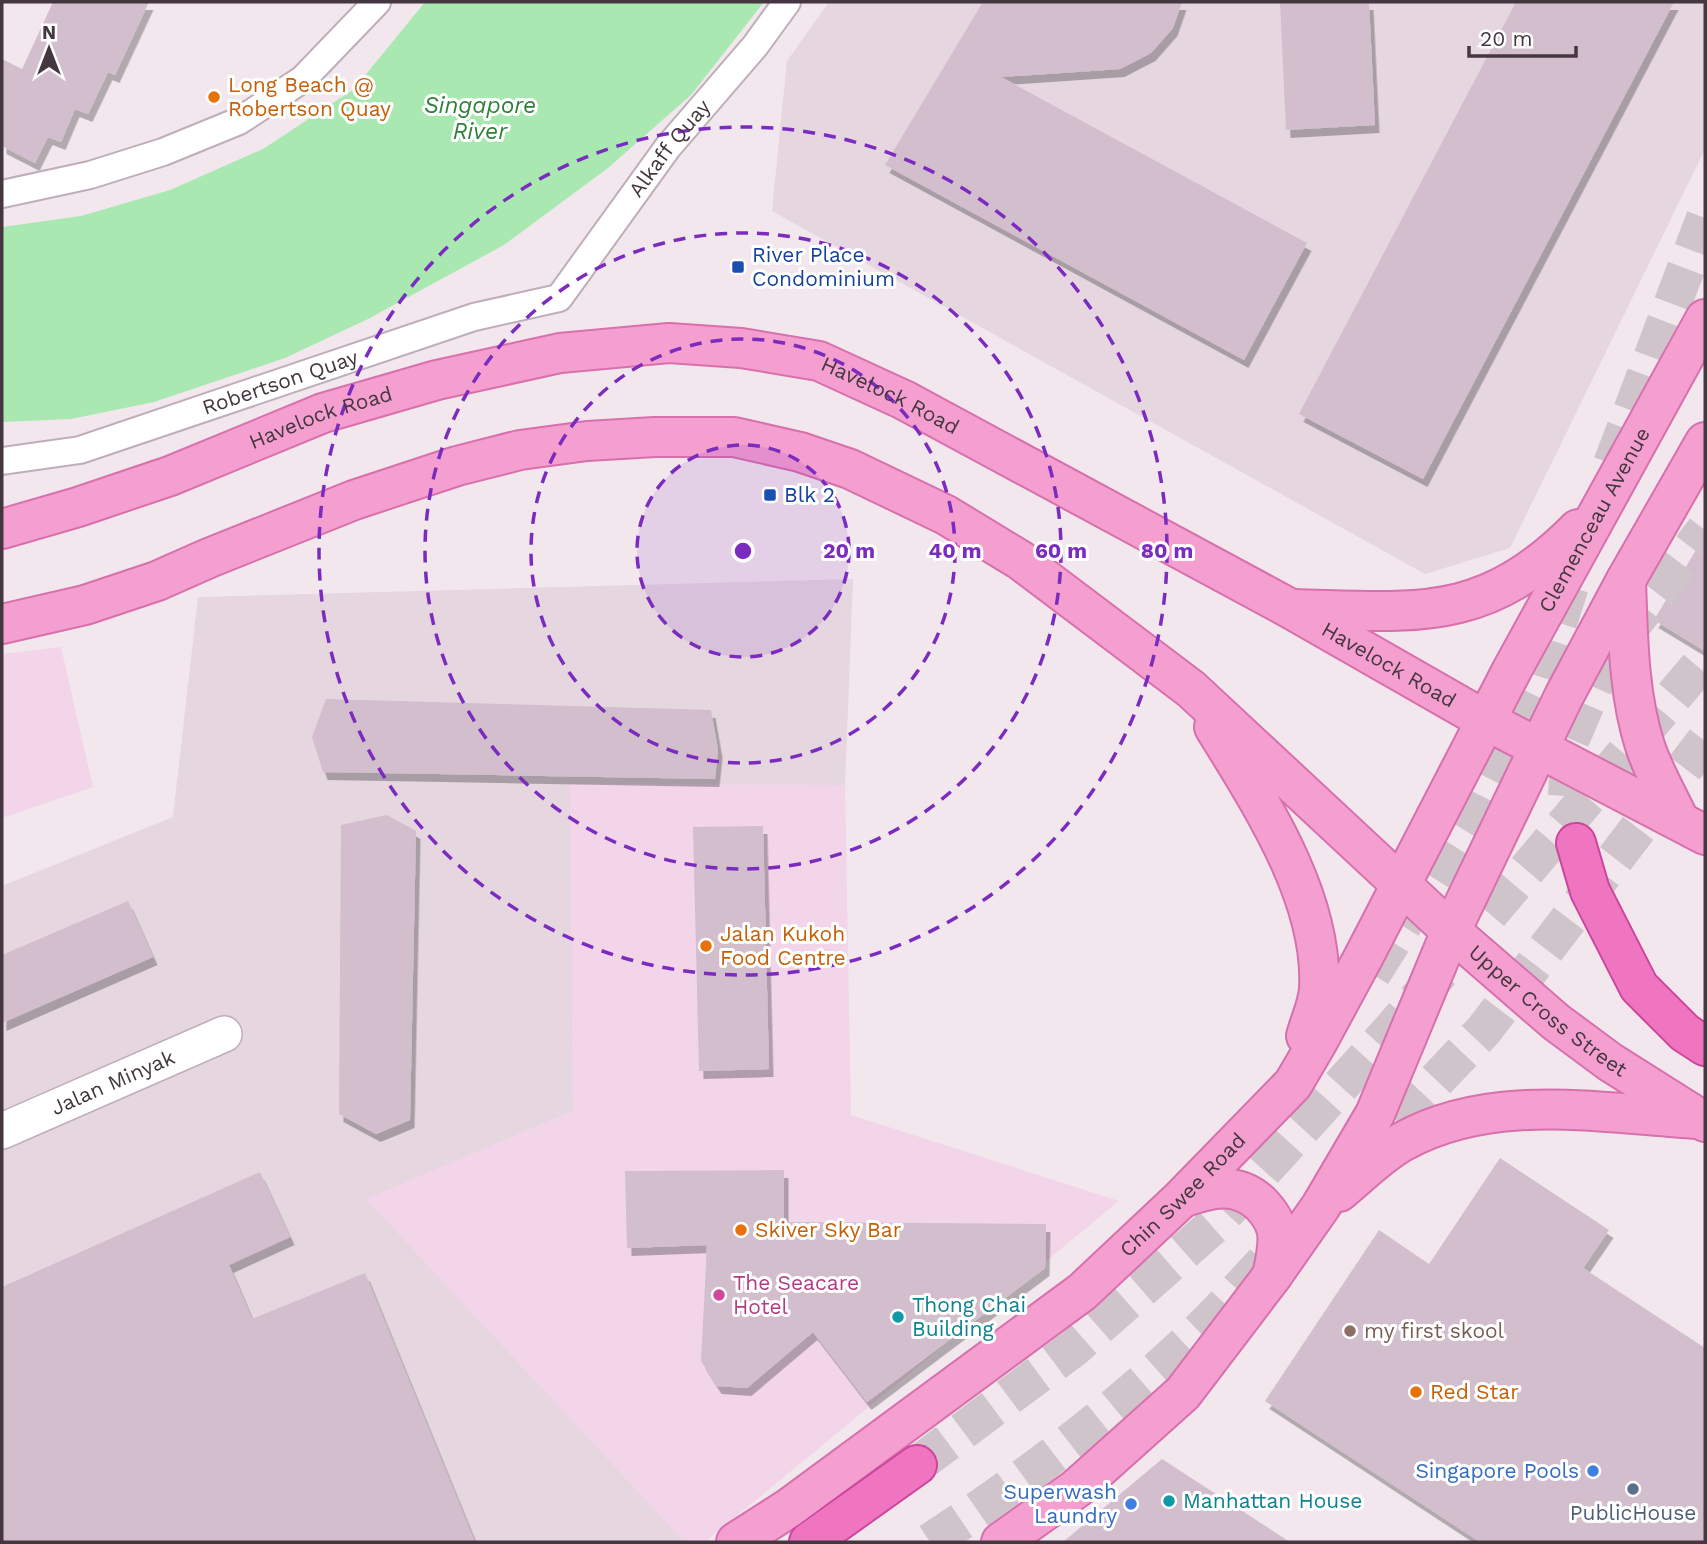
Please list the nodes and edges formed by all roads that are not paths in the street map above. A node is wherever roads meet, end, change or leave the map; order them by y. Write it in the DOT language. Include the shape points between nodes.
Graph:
graph roads {
  1 [pos="377,2"];
  2 [pos="787,2"];
  3 [pos="2,194"];
  4 [pos="559,298"];
  5 [pos="1705,319"];
  6 [pos="1705,442"];
  7 [pos="2,461"];
  8 [pos="1606,501"];
  9 [pos="2,528"];
  10 [pos="1626,580"];
  11 [pos="1291,609"];
  12 [pos="2,624"];
  13 [pos="1191,689"];
  14 [pos="1485,720"];
  15 [pos="1538,747"];
  16 [pos="1692,827"];
  17 [pos="1576,843"];
  18 [pos="1401,885"];
  19 [pos="1451,931"];
  20 [pos="225,1034"];
  21 [pos="1705,1046"];
  22 [pos="1293,1084"];
  23 [pos="1702,1121"];
  24 [pos="2,1131"];
  25 [pos="1182,1198"];
  26 [pos="1321,1206"];
  27 [pos="1272,1276"];
  28 [pos="917,1465"];
  29 [pos="736,1542"];
  30 [pos="809,1542"];
  31 [pos="1001,1542"];
  1 -- 3 [label="street" via="303,79 239,121 90,175"];
  2 -- 4 [label="street, Alkaff Quay" via="668,146"];
  4 -- 7 [label="street, Robertson Quay" via="450,325 80,450"];
  5 -- 8 [label="main road, Clemenceau Avenue"];
  6 -- 10 [label="main road"];
  8 -- 11 [label="main road" via="1553,554 1474,600 1444,608 1400,611"];
  8 -- 14 [label="main road, Clemenceau Avenue"];
  9 -- 11 [label="main road, Havelock Road" via="170,475 323,413 437,380 560,353 669,343 741,348 819,361 904,400"];
  10 -- 15 [label="main road"];
  10 -- 16 [label="main road" via="1630,660 1646,748"];
  11 -- 14 [label="main road, Havelock Road"];
  12 -- 13 [label="main road" via="157,582 354,500 457,466 520,450 587,441 734,438 800,452 850,469 946,515 1020,560"];
  13 -- 18 [label="main road"];
  13 -- 22 [label="main road" via="1267,814 1313,926 1319,992"];
  14 -- 15 [label="main road, Havelock Road"];
  14 -- 18 [label="main road, Chin Swee Road"];
  15 -- 16 [label="main road, Havelock Road"];
  15 -- 19 [label="main road"];
  17 -- 21 [label="highway" via="1590,891 1639,987 1685,1033"];
  18 -- 19 [label="main road, Upper Cross Street"];
  18 -- 22 [label="main road, Chin Swee Road"];
  19 -- 23 [label="main road, Upper Cross Street" via="1556,1022"];
  19 -- 26 [label="main road" via="1375,1114"];
  20 -- 24 [label="street, Jalan Minyak"];
  22 -- 25 [label="main road, Chin Swee Road"];
  23 -- 26 [label="main road" via="1512,1110 1452,1121 1401,1142"];
  25 -- 27 [label="main road" via="1228,1187 1250,1194 1267,1210 1277,1231"];
  25 -- 29 [label="main road, Chin Swee Road" via="1082,1292"];
  26 -- 27 [label="main road"];
  27 -- 31 [label="main road" via="1182,1394 1077,1488"];
  28 -- 30 [label="highway"];
}
